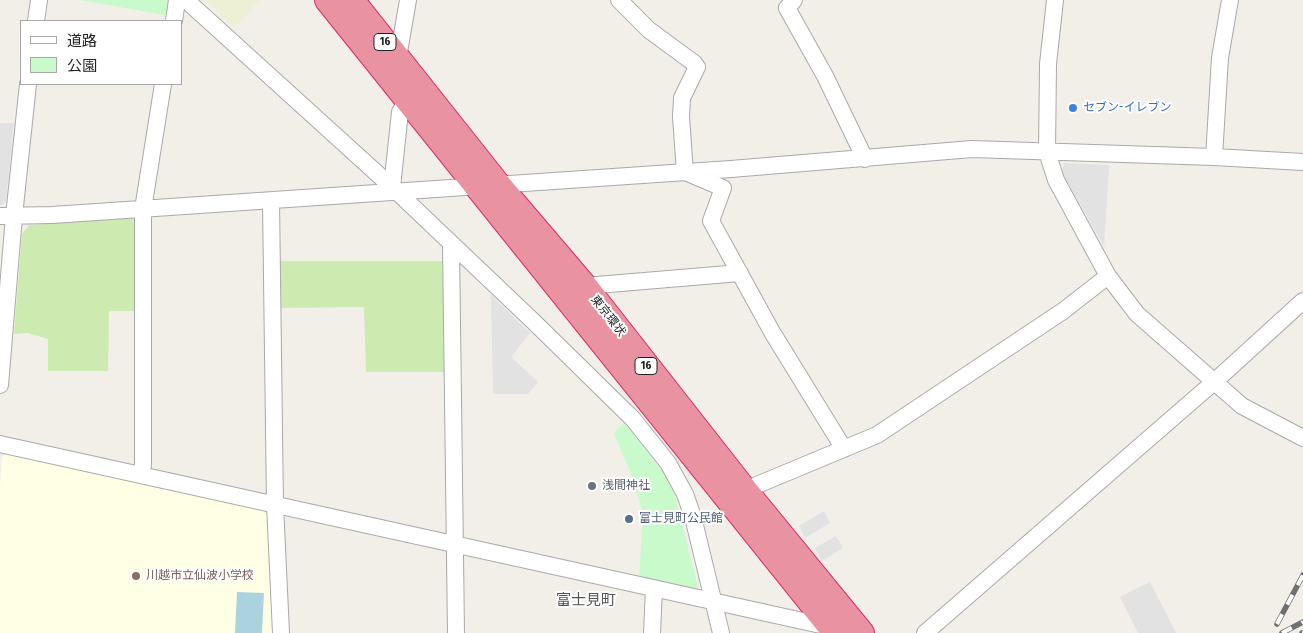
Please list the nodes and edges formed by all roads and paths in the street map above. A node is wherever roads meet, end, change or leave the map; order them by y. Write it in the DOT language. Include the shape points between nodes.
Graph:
graph roads {
  1 [pos="40,0"];
  2 [pos="177,0"];
  3 [pos="186,0"];
  4 [pos="327,0"];
  5 [pos="352,0"];
  6 [pos="408,0"];
  7 [pos="619,0"];
  8 [pos="794,0"];
  9 [pos="1055,0"];
  10 [pos="1230,0"];
  11 [pos="36,20"];
  12 [pos="174,20"];
  13 [pos="398,58"];
  14 [pos="28,85"];
  15 [pos="163,85"];
  16 [pos="407,98"];
  17 [pos="1047,152"];
  18 [pos="1214,157"];
  19 [pos="865,159"];
  20 [pos="1303,162"];
  21 [pos="685,172"];
  22 [pos="488,185"];
  23 [pos="394,190"];
  24 [pos="270,201"];
  25 [pos="143,208"];
  26 [pos="7,216"];
  27 [pos="451,244"];
  28 [pos="740,273"];
  29 [pos="1108,276"];
  30 [pos="585,286"];
  31 [pos="1303,301"];
  32 [pos="1214,382"];
  33 [pos="0,384"];
  34 [pos="1303,438"];
  35 [pos="0,444"];
  36 [pos="844,449"];
  37 [pos="141,474"];
  38 [pos="745,490"];
  39 [pos="275,505"];
  40 [pos="454,545"];
  41 [pos="654,588"];
  42 [pos="713,602"];
  43 [pos="792,626"];
  44 [pos="833,630"];
  45 [pos="282,633"];
  46 [pos="456,633"];
  47 [pos="652,633"];
  48 [pos="721,633"];
  49 [pos="862,633"];
  50 [pos="925,633"];
  1 -- 11 [label="street"];
  2 -- 12 [label="street"];
  3 -- 23 [label="street"];
  4 -- 16 [label="highway, 東京環状 / 16"];
  5 -- 13 [label="highway, 東京環状 / 16"];
  6 -- 13 [label="street"];
  7 -- 21 [label="street" via="649,30 697,67 682,98 680,117"];
  8 -- 19 [label="street" via="787,8 825,76"];
  9 -- 17 [label="street" via="1048,64"];
  10 -- 18 [label="street" via="1220,58"];
  13 -- 22 [label="highway, 東京環状 / 16"];
  14 -- 26 [label="street"];
  15 -- 25 [label="street"];
  16 -- 22 [label="highway, 東京環状 / 16"];
  16 -- 23 [label="street" via="400,112"];
  17 -- 18 [label="street"];
  17 -- 19 [label="street" via="972,150"];
  17 -- 29 [label="street" via="1056,180"];
  18 -- 20 [label="street"];
  19 -- 21 [label="street"];
  21 -- 22 [label="street"];
  21 -- 28 [label="street" via="723,188 711,221"];
  22 -- 23 [label="street"];
  22 -- 30 [label="highway, 東京環状 / 16"];
  22 -- 44 [label="highway, 東京環状 / 16"];
  23 -- 24 [label="street"];
  23 -- 27 [label="street"];
  24 -- 25 [label="street"];
  24 -- 39 [label="street"];
  25 -- 26 [label="street"];
  25 -- 37 [label="street"];
  26 -- 33 [label="street"];
  27 -- 40 [label="street"];
  27 -- 42 [label="street" via="633,419 668,463 693,517"];
  28 -- 30 [label="street"];
  28 -- 36 [label="street"];
  29 -- 32 [label="street" via="1136,314"];
  29 -- 36 [label="street" via="1063,311 912,414 877,435"];
  30 -- 38 [label="highway, 東京環状 / 16"];
  31 -- 32 [label="street"];
  32 -- 34 [label="street" via="1242,406"];
  32 -- 50 [label="street"];
  35 -- 37 [label="street"];
  36 -- 38 [label="street"];
  37 -- 39 [label="street"];
  38 -- 49 [label="highway, 東京環状 / 16"];
  39 -- 40 [label="street"];
  39 -- 45 [label="street"];
  40 -- 41 [label="street"];
  40 -- 46 [label="street"];
  41 -- 42 [label="street"];
  41 -- 47 [label="street"];
  42 -- 43 [label="street"];
  42 -- 48 [label="street"];
  43 -- 44 [label="street"];
}
